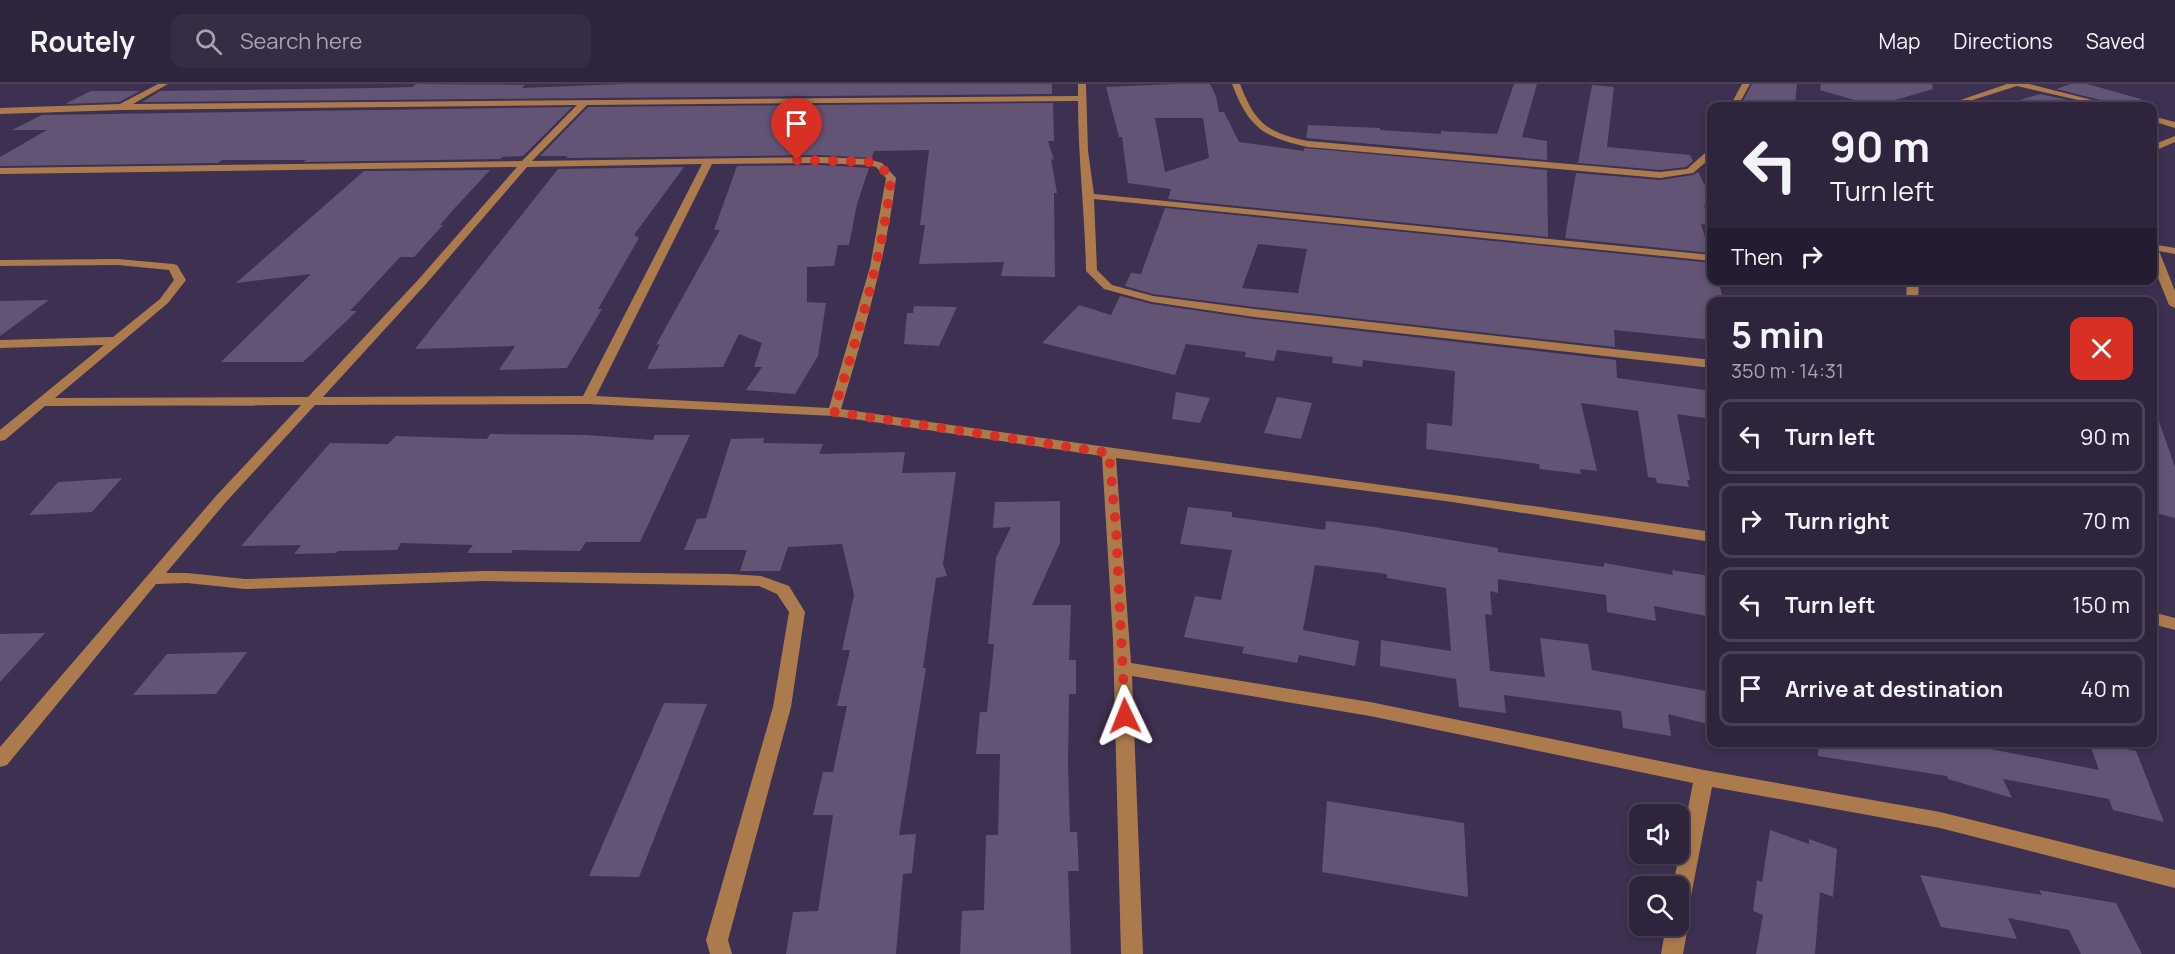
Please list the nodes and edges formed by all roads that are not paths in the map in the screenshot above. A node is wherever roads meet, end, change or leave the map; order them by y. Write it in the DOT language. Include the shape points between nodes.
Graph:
graph roads {
  1 [pos="164,84"];
  2 [pos="1082,84"];
  3 [pos="1236,84"];
  4 [pos="1746,84"];
  5 [pos="2017,84"];
  6 [pos="1081,98"];
  7 [pos="1736,102"];
  8 [pos="1960,102"];
  9 [pos="2095,102"];
  10 [pos="584,103"];
  11 [pos="121,107"];
  12 [pos="0,111"];
  13 [pos="2157,120"];
  14 [pos="2175,125"];
  15 [pos="2175,139"];
  16 [pos="2157,147"];
  17 [pos="1707,157"];
  18 [pos="708,162"];
  19 [pos="525,163"];
  20 [pos="0,171"];
  21 [pos="1089,196"];
  22 [pos="2157,248"];
  23 [pos="2175,251"];
  24 [pos="1707,258"];
  25 [pos="2157,260"];
  26 [pos="0,263"];
  27 [pos="2175,305"];
  28 [pos="115,341"];
  29 [pos="0,344"];
  30 [pos="1707,363"];
  31 [pos="588,400"];
  32 [pos="45,402"];
  33 [pos="312,402"];
  34 [pos="834,412"];
  35 [pos="0,437"];
  36 [pos="1109,453"];
  37 [pos="1707,536"];
  38 [pos="152,579"];
  39 [pos="2157,619"];
  40 [pos="2175,624"];
  41 [pos="1123,668"];
  42 [pos="0,760"];
  43 [pos="1704,778"];
  44 [pos="1686,876"];
  45 [pos="2175,879"];
  46 [pos="1675,936"];
  47 [pos="721,954"];
  48 [pos="1132,954"];
  49 [pos="1672,954"];
  1 -- 11 [label="street"];
  2 -- 6 [label="street"];
  3 -- 17 [label="street" via="1244,107 1262,130 1308,144 1660,175 1689,174"];
  4 -- 7 [label="street"];
  5 -- 8 [label="street"];
  5 -- 9 [label="street"];
  6 -- 10 [label="street"];
  6 -- 21 [label="street"];
  10 -- 11 [label="street"];
  10 -- 19 [label="street"];
  11 -- 12 [label="street"];
  13 -- 14 [label="street"];
  15 -- 16 [label="street"];
  18 -- 19 [label="street"];
  18 -- 31 [label="street"];
  18 -- 34 [label="street" via="868,162 879,165 891,178 870,292"];
  19 -- 20 [label="street"];
  19 -- 33 [label="street"];
  21 -- 24 [label="street"];
  21 -- 30 [label="street" via="1092,272 1108,287 1152,299"];
  22 -- 23 [label="street"];
  25 -- 27 [label="street"];
  26 -- 28 [label="street" via="118,262 173,267 180,280 164,302"];
  28 -- 29 [label="street"];
  28 -- 32 [label="street"];
  31 -- 33 [label="street"];
  31 -- 34 [label="street"];
  32 -- 33 [label="street"];
  32 -- 35 [label="street"];
  33 -- 38 [label="street"];
  34 -- 36 [label="street"];
  36 -- 37 [label="street"];
  36 -- 41 [label="street"];
  38 -- 42 [label="street"];
  38 -- 47 [label="street" via="245,584 484,576 731,579 761,581 783,590 797,612 786,684 717,940"];
  39 -- 40 [label="street"];
  41 -- 43 [label="street" via="1370,709"];
  41 -- 48 [label="street"];
  43 -- 44 [label="street"];
  43 -- 45 [label="street" via="1940,820"];
  46 -- 49 [label="street"];
}
